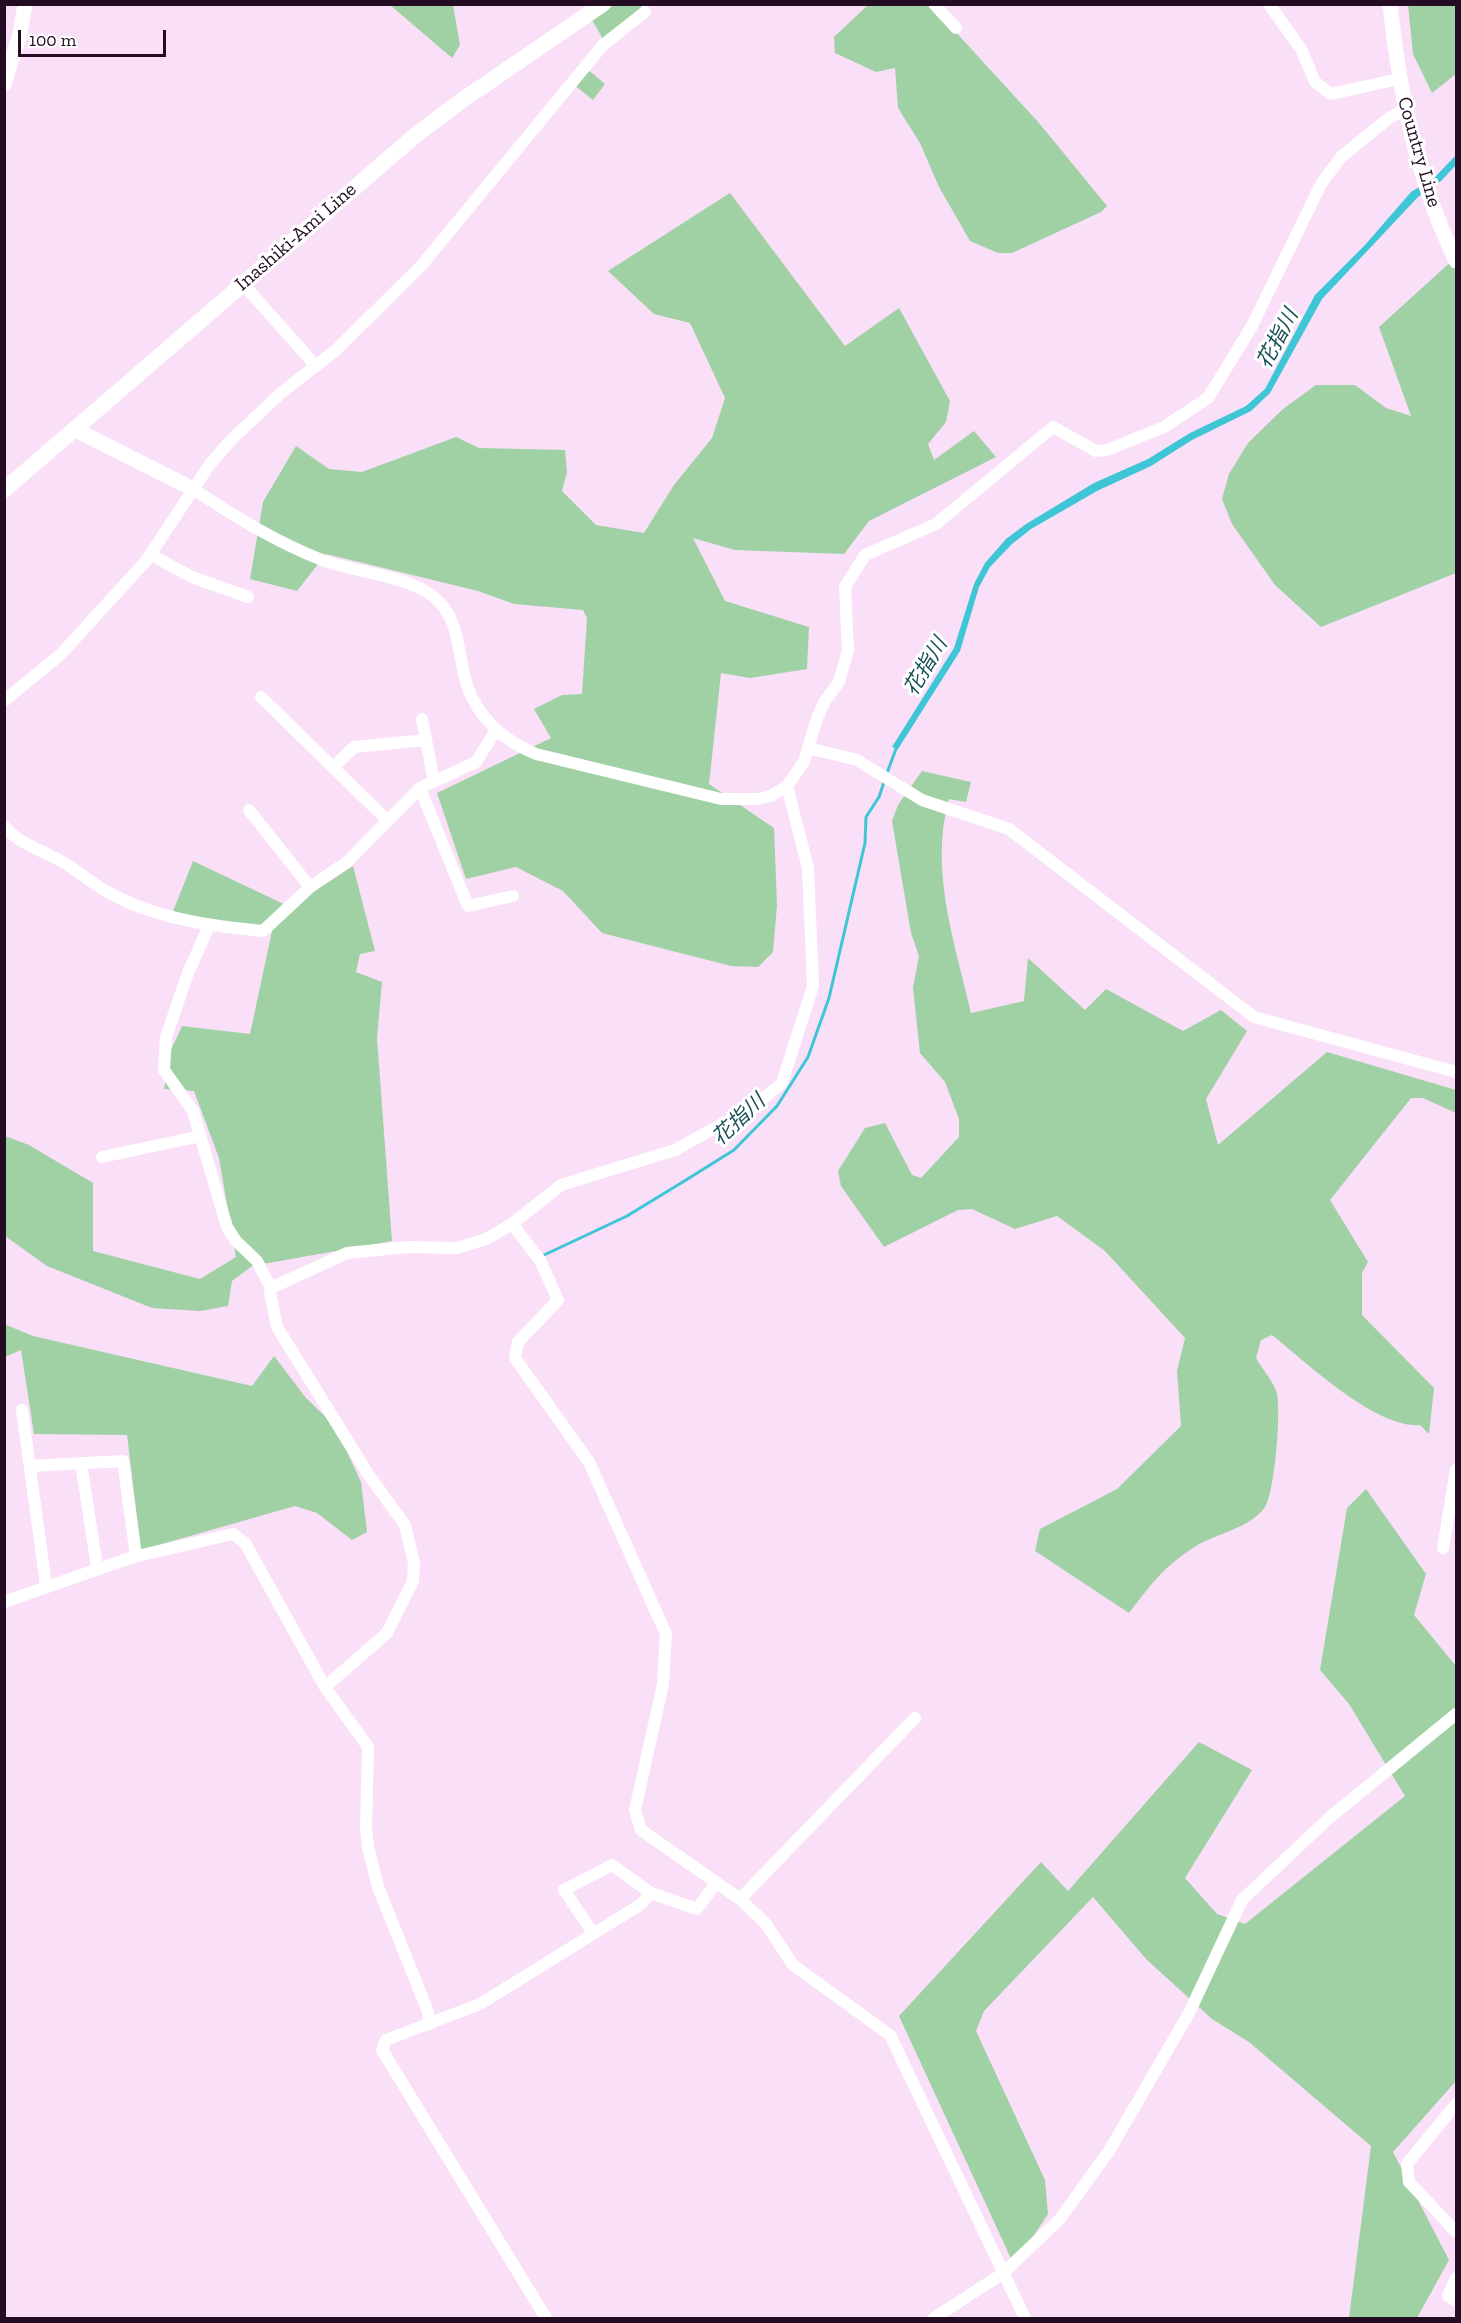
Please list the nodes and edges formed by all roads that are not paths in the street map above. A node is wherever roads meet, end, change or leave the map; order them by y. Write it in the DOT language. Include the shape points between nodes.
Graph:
graph roads {
  1 [pos="25,4"];
  2 [pos="603,4"];
  3 [pos="933,4"];
  4 [pos="1269,4"];
  5 [pos="1390,4"];
  6 [pos="645,12"];
  7 [pos="956,28"];
  8 [pos="1399,79"];
  9 [pos="4,84"];
  10 [pos="1404,110"];
  11 [pos="1456,261"];
  12 [pos="243,284"];
  13 [pos="316,366"];
  14 [pos="74,429"];
  15 [pos="193,489"];
  16 [pos="4,490"];
  17 [pos="151,555"];
  18 [pos="248,597"];
  19 [pos="261,698"];
  20 [pos="4,701"];
  21 [pos="422,719"];
  22 [pos="496,730"];
  23 [pos="426,740"];
  24 [pos="808,748"];
  25 [pos="333,768"];
  26 [pos="434,782"];
  27 [pos="787,786"];
  28 [pos="420,788"];
  29 [pos="249,810"];
  30 [pos="387,820"];
  31 [pos="4,826"];
  32 [pos="310,887"];
  33 [pos="513,896"];
  34 [pos="209,926"];
  35 [pos="1456,1072"];
  36 [pos="201,1136"];
  37 [pos="102,1157"];
  38 [pos="512,1224"];
  39 [pos="271,1288"];
  40 [pos="22,1410"];
  41 [pos="81,1463"];
  42 [pos="30,1467"];
  43 [pos="1456,1470"];
  44 [pos="1443,1548"];
  45 [pos="136,1556"];
  46 [pos="97,1568"];
  47 [pos="46,1585"];
  48 [pos="4,1602"];
  49 [pos="325,1687"];
  50 [pos="1456,1714"];
  51 [pos="915,1718"];
  52 [pos="716,1883"];
  53 [pos="651,1893"];
  54 [pos="740,1899"];
  55 [pos="593,1933"];
  56 [pos="430,2024"];
  57 [pos="1456,2104"];
  58 [pos="1456,2232"];
  59 [pos="1002,2274"];
  60 [pos="1456,2278"];
  61 [pos="1456,2301"];
  62 [pos="546,2319"];
  63 [pos="934,2319"];
  64 [pos="1025,2319"];
  1 -- 9 [label="street"];
  2 -- 12 [label="main road, Inashiki-Ami Line" via="417,134"];
  3 -- 7 [label="street"];
  4 -- 8 [label="street" via="1301,49 1315,82 1331,94"];
  5 -- 8 [label="street, Country Line"];
  6 -- 13 [label="street" via="603,45 421,266"];
  8 -- 10 [label="street, Country Line"];
  10 -- 11 [label="street, Country Line" via="1419,169"];
  10 -- 24 [label="street" via="1341,157 1321,184 1252,326 1208,398 1164,427 1107,450 1096,451 1053,427 936,524 865,555 845,587 848,650 838,682 817,718"];
  12 -- 13 [label="street"];
  12 -- 14 [label="main road, Inashiki-Ami Line"];
  13 -- 15 [label="street" via="231,440"];
  14 -- 15 [label="street"];
  14 -- 16 [label="main road, Inashiki-Ami Line"];
  15 -- 17 [label="street"];
  15 -- 22 [label="street" via="297,549 352,570 416,586 434,597 451,619 467,685"];
  17 -- 18 [label="street"];
  17 -- 20 [label="street" via="61,654"];
  19 -- 25 [label="street"];
  21 -- 23 [label="street"];
  22 -- 26 [label="street" via="476,762"];
  22 -- 27 [label="street" via="536,754 721,799 764,798"];
  23 -- 25 [label="street" via="354,747"];
  23 -- 26 [label="street"];
  24 -- 27 [label="street" via="797,775"];
  24 -- 35 [label="street" via="857,760 922,800 1009,829 1254,1017"];
  25 -- 30 [label="street"];
  26 -- 28 [label="street"];
  27 -- 38 [label="street" via="808,868 813,986 782,1083 753,1107 675,1150 561,1185"];
  28 -- 30 [label="street"];
  28 -- 33 [label="street" via="468,906"];
  29 -- 32 [label="street"];
  30 -- 32 [label="street" via="347,862"];
  31 -- 34 [label="street" via="13,837 66,863 104,890 132,903"];
  32 -- 34 [label="street" via="263,931"];
  34 -- 36 [label="street" via="174,1012 164,1059 164,1070 189,1102"];
  36 -- 37 [label="street"];
  36 -- 39 [label="street" via="227,1227 257,1261"];
  38 -- 39 [label="street" via="486,1239 457,1248 408,1247 347,1253"];
  38 -- 52 [label="street" via="540,1260 558,1300 518,1342 515,1358 589,1462 666,1634 663,1684 635,1810 641,1830"];
  39 -- 49 [label="street" via="277,1327 368,1474 405,1525 414,1563 413,1581 387,1633"];
  40 -- 42 [label="street"];
  41 -- 42 [label="street"];
  41 -- 45 [label="street" via="123,1461"];
  41 -- 46 [label="street"];
  42 -- 47 [label="street"];
  43 -- 44 [label="street"];
  45 -- 46 [label="street"];
  45 -- 49 [label="street" via="232,1534 238,1536"];
  46 -- 47 [label="street"];
  47 -- 48 [label="street"];
  49 -- 56 [label="street" via="368,1747 368,1847 378,1887"];
  50 -- 59 [label="street" via="1329,1818 1242,1900 1189,2013 1109,2151 1060,2219"];
  51 -- 54 [label="street"];
  52 -- 53 [label="street" via="698,1909"];
  52 -- 54 [label="street"];
  53 -- 55 [label="street" via="640,1905"];
  53 -- 55 [label="street" via="612,1864 564,1890"];
  54 -- 59 [label="street" via="766,1924 793,1965 891,2035"];
  55 -- 56 [label="street" via="480,2004"];
  56 -- 62 [label="street" via="386,2040 382,2050"];
  57 -- 58 [label="street" via="1407,2164 1409,2182"];
  59 -- 63 [label="street"];
  59 -- 64 [label="street"];
  60 -- 61 [label="street" via="1448,2296"];
}
